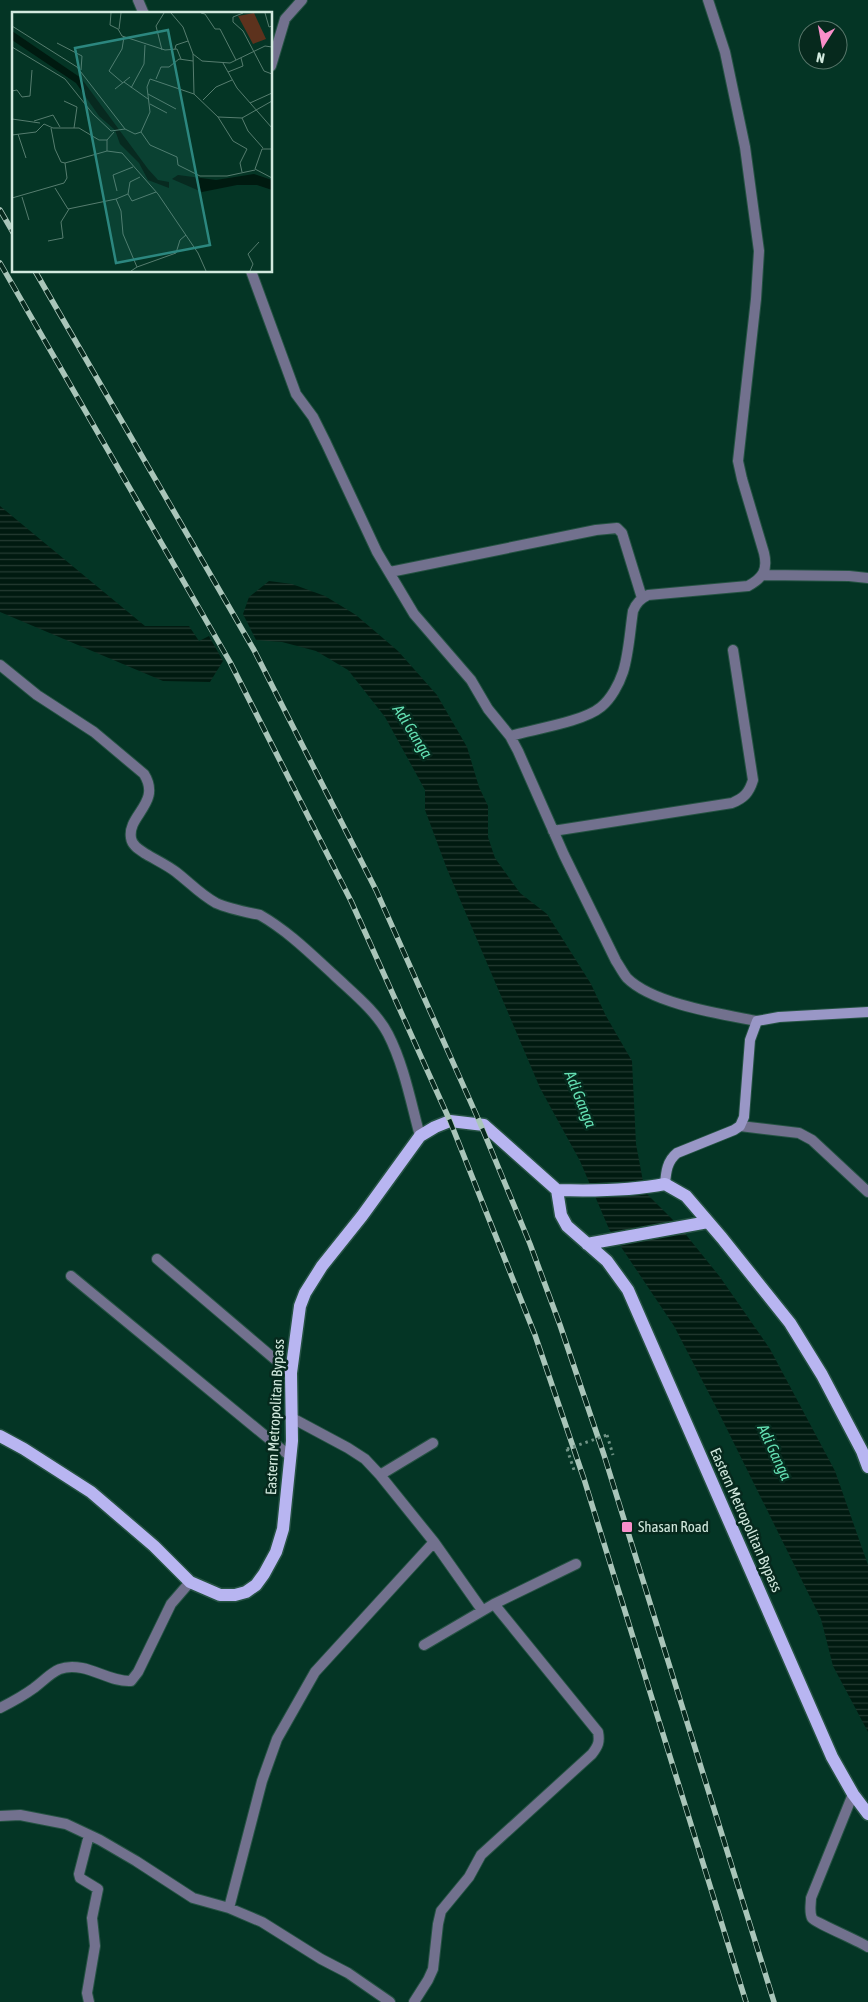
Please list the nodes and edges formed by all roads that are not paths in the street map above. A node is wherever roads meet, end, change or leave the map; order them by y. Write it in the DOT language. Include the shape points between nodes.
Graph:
graph roads {
  1 [pos="138,0"];
  2 [pos="302,0"];
  3 [pos="708,0"];
  4 [pos="143,12"];
  5 [pos="272,63"];
  6 [pos="251,272"];
  7 [pos="390,572"];
  8 [pos="764,575"];
  9 [pos="868,578"];
  10 [pos="642,598"];
  11 [pos="733,650"];
  12 [pos="0,665"];
  13 [pos="510,736"];
  14 [pos="554,831"];
  15 [pos="868,1012"];
  16 [pos="757,1021"];
  17 [pos="740,1126"];
  18 [pos="420,1136"];
  19 [pos="665,1184"];
  20 [pos="557,1190"];
  21 [pos="868,1192"];
  22 [pos="708,1222"];
  23 [pos="587,1244"];
  24 [pos="157,1259"];
  25 [pos="71,1276"];
  26 [pos="291,1373"];
  27 [pos="292,1418"];
  28 [pos="0,1436"];
  29 [pos="434,1443"];
  30 [pos="291,1457"];
  31 [pos="868,1467"];
  32 [pos="380,1475"];
  33 [pos="434,1542"];
  34 [pos="576,1564"];
  35 [pos="190,1582"];
  36 [pos="494,1604"];
  37 [pos="482,1610"];
  38 [pos="424,1645"];
  39 [pos="0,1708"];
  40 [pos="853,1794"];
  41 [pos="868,1814"];
  42 [pos="0,1816"];
  43 [pos="89,1835"];
  44 [pos="229,1908"];
  45 [pos="868,1947"];
  46 [pos="89,2002"];
  47 [pos="390,2002"];
  48 [pos="414,2002"];
  1 -- 4 [label="street"];
  2 -- 5 [label="street" via="285,19"];
  3 -- 8 [label="street" via="725,52 745,147 759,252 738,461 764,553"];
  6 -- 7 [label="street" via="296,394 313,417 377,552"];
  7 -- 10 [label="street" via="617,528 622,533"];
  7 -- 13 [label="street" via="414,614 470,680"];
  8 -- 9 [label="street"];
  8 -- 10 [label="street" via="748,586"];
  10 -- 13 [label="street" via="633,611 624,671 602,706 592,714 574,720"];
  11 -- 14 [label="street" via="753,780 750,791 732,803"];
  12 -- 18 [label="street" via="37,695 94,732 144,774 150,790 131,829 132,843 138,849 175,871 216,903 267,919 309,952 378,1019 397,1054"];
  13 -- 14 [label="street"];
  14 -- 16 [label="street" via="616,962 627,977 644,990 670,1001"];
  15 -- 16 [label="main road"];
  16 -- 17 [label="main road" via="750,1040 744,1117"];
  17 -- 19 [label="main road" via="677,1153 668,1165"];
  17 -- 21 [label="street" via="799,1133 827,1152"];
  18 -- 20 [label="main road, Eastern Metropolitan Bypass" via="450,1122 484,1125"];
  18 -- 26 [label="main road, Eastern Metropolitan Bypass" via="305,1293 300,1306"];
  19 -- 20 [label="main road" via="585,1191"];
  19 -- 22 [label="main road" via="686,1196"];
  20 -- 23 [label="main road, Eastern Metropolitan Bypass" via="567,1226"];
  22 -- 23 [label="main road"];
  22 -- 31 [label="main road" via="790,1322 822,1375"];
  23 -- 40 [label="main road, Eastern Metropolitan Bypass" via="606,1261 628,1290 832,1756"];
  24 -- 26 [label="street"];
  25 -- 30 [label="street"];
  26 -- 27 [label="main road, Eastern Metropolitan Bypass"];
  27 -- 30 [label="main road, Eastern Metropolitan Bypass"];
  27 -- 32 [label="street" via="365,1459"];
  28 -- 35 [label="main road, Eastern Metropolitan Bypass" via="91,1492"];
  29 -- 32 [label="street"];
  30 -- 35 [label="main road, Eastern Metropolitan Bypass" via="283,1529 276,1552 256,1585 246,1592 220,1595"];
  32 -- 33 [label="street"];
  33 -- 37 [label="street"];
  33 -- 44 [label="street" via="315,1672 277,1739 262,1781"];
  34 -- 36 [label="street"];
  35 -- 39 [label="street" via="171,1604 131,1681 81,1668 59,1668 34,1688"];
  36 -- 37 [label="street"];
  36 -- 48 [label="street" via="598,1732 598,1747 486,1848 469,1877 441,1911 433,1969"];
  37 -- 38 [label="street"];
  40 -- 41 [label="main road, Eastern Metropolitan Bypass"];
  40 -- 45 [label="street" via="811,1898 810,1911 817,1923"];
  42 -- 43 [label="street" via="20,1815 52,1821"];
  43 -- 44 [label="street" via="136,1860 193,1898"];
  43 -- 46 [label="street" via="79,1874 80,1878 98,1889 92,1918 95,1946 87,1993"];
  44 -- 47 [label="street" via="262,1922"];
}
